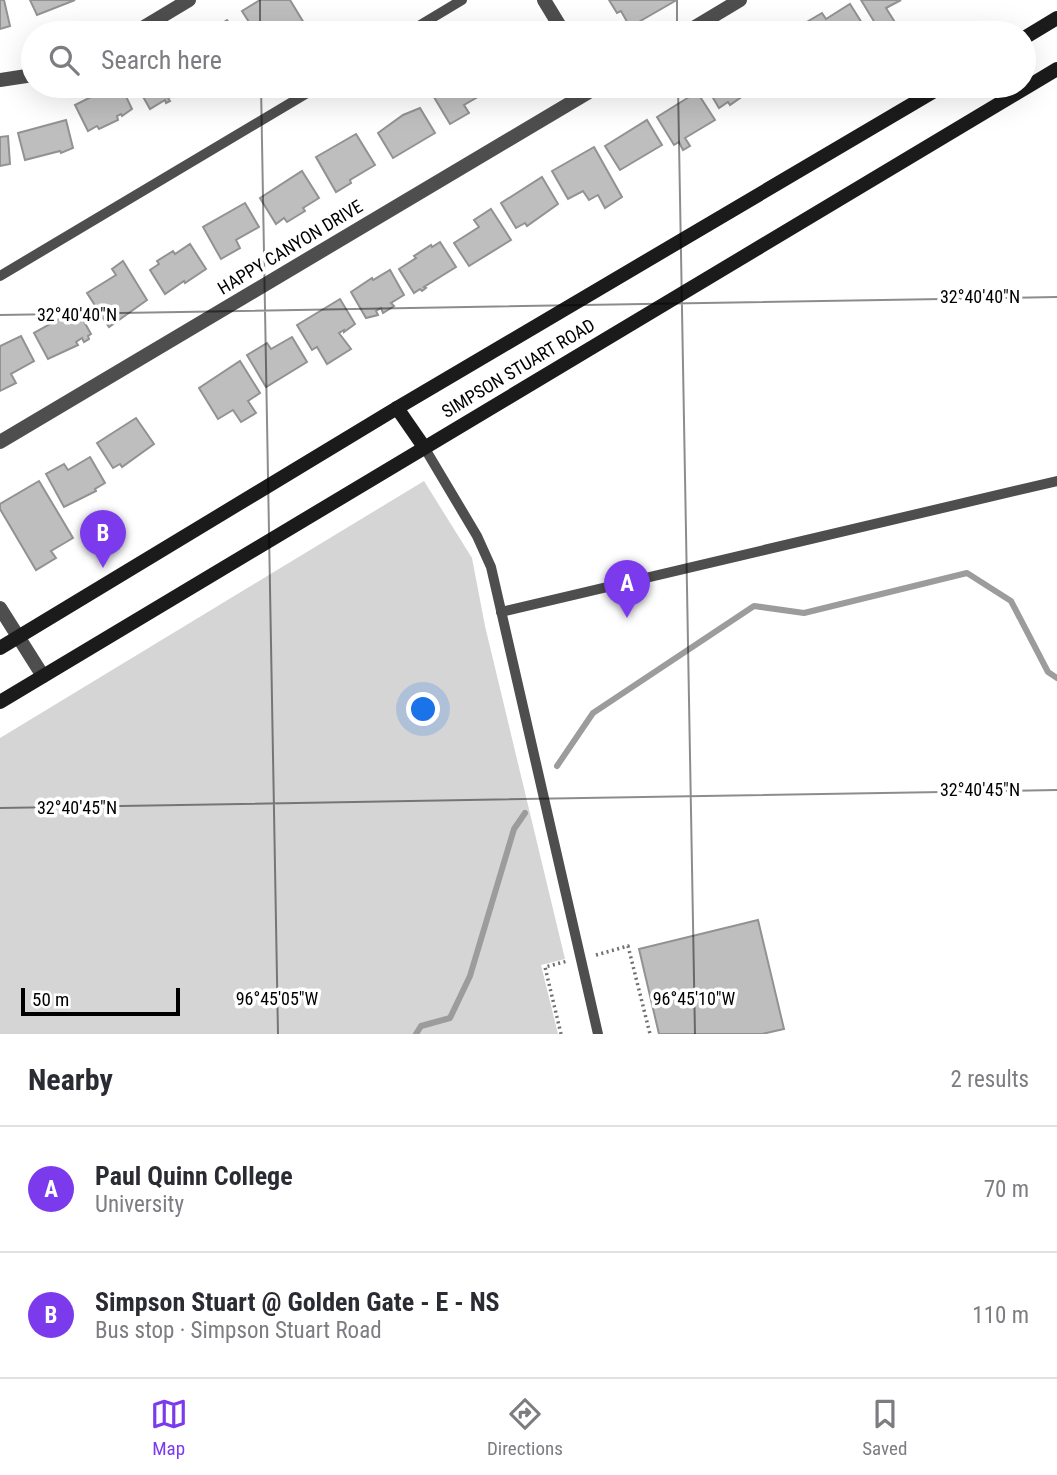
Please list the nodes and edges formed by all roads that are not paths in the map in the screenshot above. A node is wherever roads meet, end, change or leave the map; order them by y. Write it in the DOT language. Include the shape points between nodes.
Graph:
graph roads {
  1 [pos="189,0"];
  2 [pos="462,0"];
  3 [pos="544,0"];
  4 [pos="732,2"];
  5 [pos="1057,18"];
  6 [pos="154,21"];
  7 [pos="427,21"];
  8 [pos="557,21"];
  9 [pos="703,21"];
  10 [pos="1036,31"];
  11 [pos="1057,69"];
  12 [pos="21,77"];
  13 [pos="0,80"];
  14 [pos="1036,82"];
  15 [pos="298,98"];
  16 [pos="577,98"];
  17 [pos="923,98"];
  18 [pos="1008,98"];
  19 [pos="0,276"];
  20 [pos="397,408"];
  21 [pos="0,442"];
  22 [pos="424,447"];
  23 [pos="1057,481"];
  24 [pos="0,608"];
  25 [pos="501,612"];
  26 [pos="18,637"];
  27 [pos="0,648"];
  28 [pos="43,676"];
  29 [pos="0,702"];
  30 [pos="598,1034"];
  1 -- 6 [label="street"];
  2 -- 7 [label="lane"];
  3 -- 8 [label="street"];
  4 -- 9 [label="street"];
  5 -- 10 [label="main road"];
  11 -- 14 [label="main road, SIMPSON STUART ROAD"];
  12 -- 13 [label="street"];
  15 -- 19 [label="lane"];
  16 -- 21 [label="street, HAPPY CANYON DRIVE"];
  17 -- 20 [label="main road, SIMPSON STUART ROAD"];
  18 -- 22 [label="main road, SIMPSON STUART ROAD"];
  20 -- 22 [label="main road"];
  20 -- 26 [label="main road, SIMPSON STUART ROAD"];
  22 -- 25 [label="lane" via="477,536 491,567"];
  22 -- 28 [label="main road, SIMPSON STUART ROAD"];
  23 -- 25 [label="lane"];
  24 -- 26 [label="street"];
  25 -- 30 [label="lane"];
  26 -- 27 [label="main road, SIMPSON STUART ROAD"];
  26 -- 28 [label="street"];
  28 -- 29 [label="main road, SIMPSON STUART ROAD"];
}
